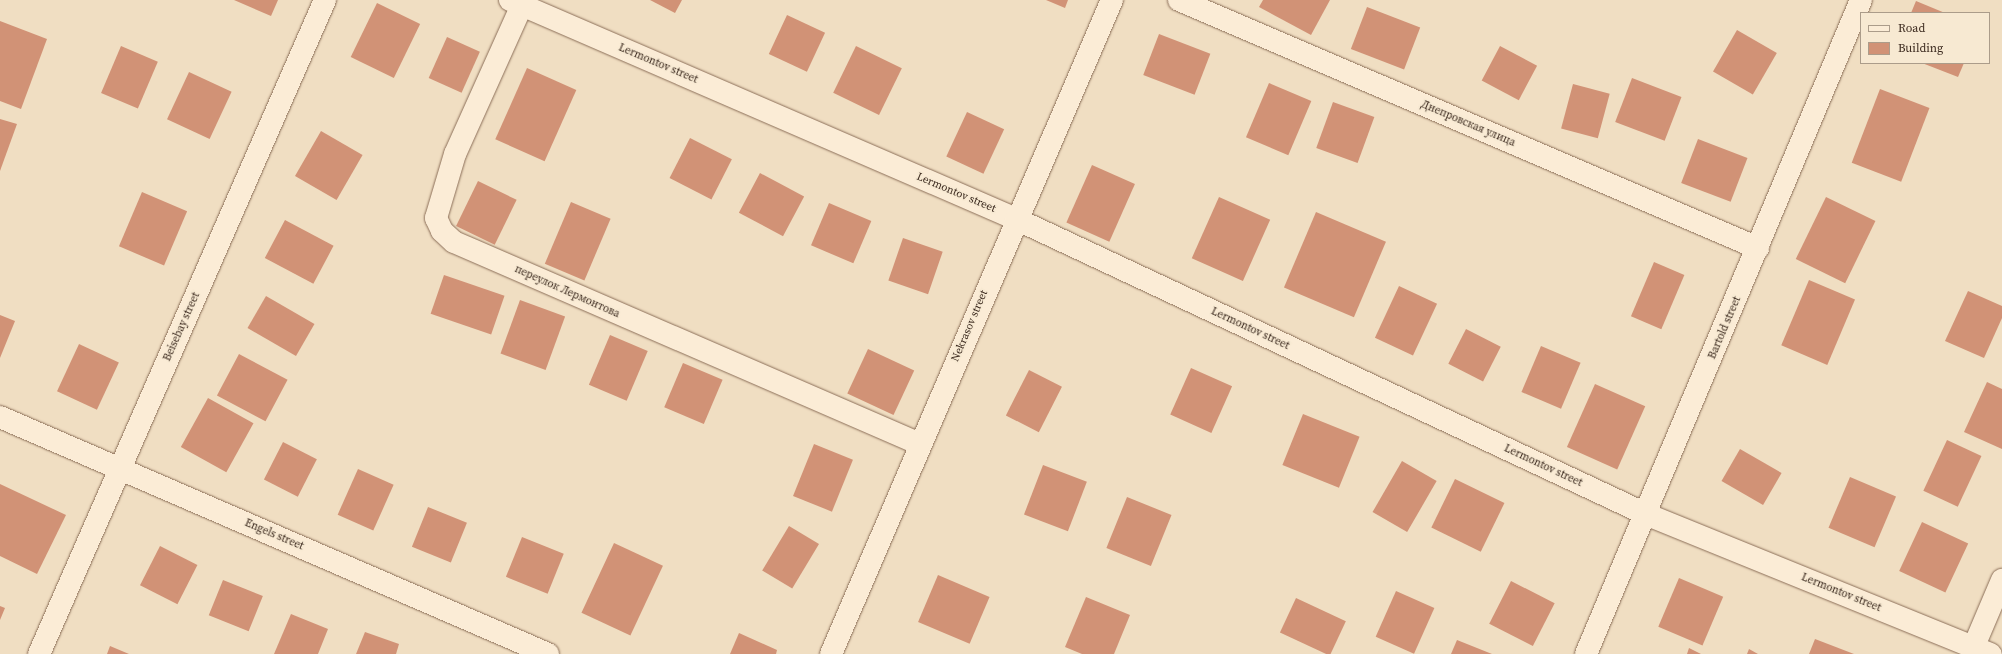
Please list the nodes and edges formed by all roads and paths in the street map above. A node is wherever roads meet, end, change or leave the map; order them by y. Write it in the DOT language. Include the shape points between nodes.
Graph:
graph roads {
  1 [pos="324,0"];
  2 [pos="1112,0"];
  3 [pos="1179,0"];
  4 [pos="1861,0"];
  5 [pos="516,3"];
  6 [pos="1016,220"];
  7 [pos="1758,248"];
  8 [pos="0,417"];
  9 [pos="920,444"];
  10 [pos="120,469"];
  11 [pos="1648,515"];
  12 [pos="2002,580"];
  13 [pos="1983,650"];
  14 [pos="39,654"];
  15 [pos="548,654"];
  16 [pos="831,654"];
  17 [pos="1586,654"];
  1 -- 10 [label="street, Beisebay street"];
  2 -- 6 [label="street, Nekrasov street"];
  3 -- 7 [label="street, Днепровская улица"];
  4 -- 7 [label="street, Bartold street"];
  5 -- 6 [label="street, Lermontov street"];
  5 -- 9 [label="street, переулок Лермонтова" via="455,154 436,218 442,231 454,242"];
  6 -- 9 [label="street, Nekrasov street"];
  6 -- 11 [label="street, Lermontov street"];
  7 -- 11 [label="street, Bartold street"];
  8 -- 10 [label="street, Engels street"];
  9 -- 16 [label="street, Nekrasov street"];
  10 -- 14 [label="street, Beisebay street"];
  10 -- 15 [label="street, Engels street"];
  11 -- 13 [label="street, Lermontov street"];
  11 -- 17 [label="street, Bartold street"];
  12 -- 13 [label="street"];
}
